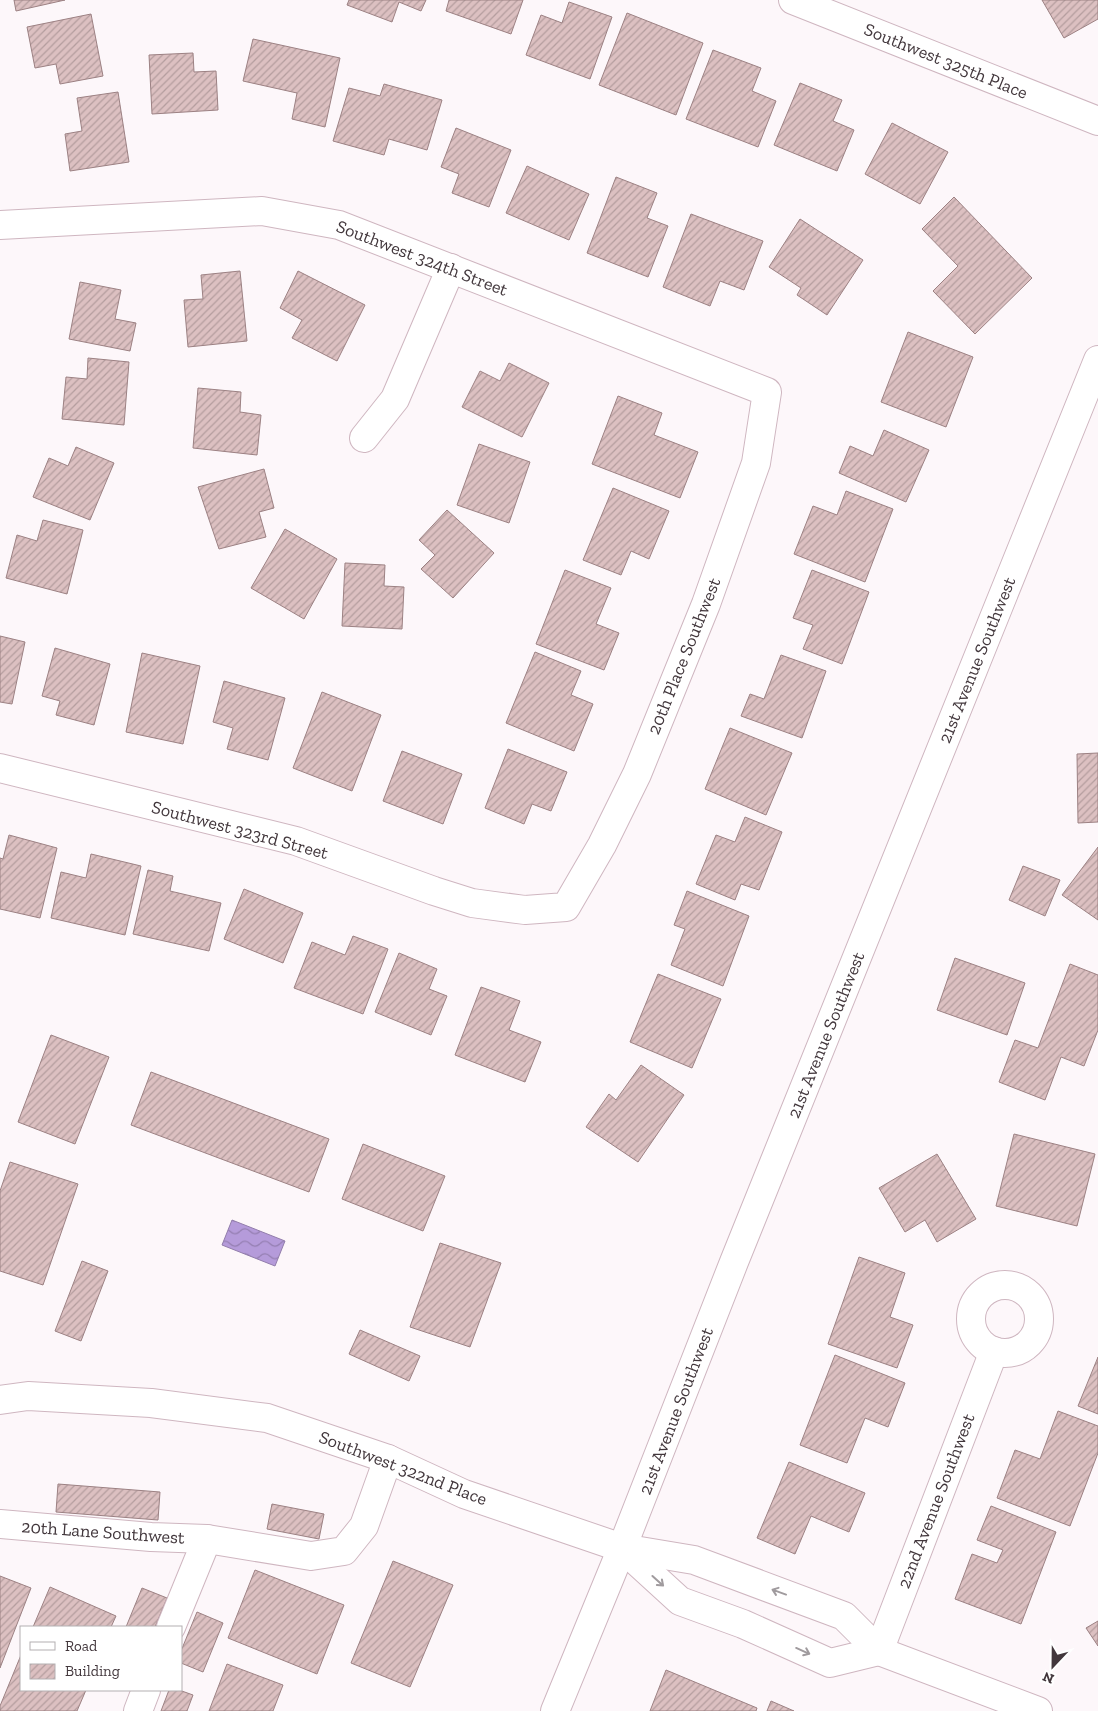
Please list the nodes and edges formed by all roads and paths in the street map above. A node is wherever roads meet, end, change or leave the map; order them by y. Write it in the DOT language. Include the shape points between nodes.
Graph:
graph roads {
  1 [pos="793,0"];
  2 [pos="1098,122"];
  3 [pos="0,224"];
  4 [pos="451,268"];
  5 [pos="1098,360"];
  6 [pos="767,392"];
  7 [pos="364,438"];
  8 [pos="0,768"];
  9 [pos="566,907"];
  10 [pos="994,1351"];
  11 [pos="0,1400"];
  12 [pos="388,1459"];
  13 [pos="0,1524"];
  14 [pos="207,1539"];
  15 [pos="622,1548"];
  16 [pos="171,1626"];
  17 [pos="879,1651"];
  18 [pos="146,1691"];
  19 [pos="138,1711"];
  20 [pos="555,1711"];
  21 [pos="1038,1711"];
  1 -- 2 [label="street, Southwest 325th Place"];
  3 -- 4 [label="street, Southwest 324th Street" via="262,211 339,224"];
  4 -- 6 [label="street, Southwest 324th Street"];
  4 -- 7 [label="street" via="395,399"];
  5 -- 15 [label="street, 21st Avenue Southwest"];
  6 -- 9 [label="street, 20th Place Southwest" via="756,463 706,604 637,774 602,845"];
  8 -- 9 [label="street, Southwest 323rd Street" via="296,841 472,903 525,910"];
  10 -- 17 [label="street, 22nd Avenue Southwest"];
  11 -- 12 [label="street, Southwest 322nd Place" via="28,1396 150,1403 268,1418"];
  12 -- 14 [label="street, 20th Lane Southwest" via="364,1526 344,1551 311,1556"];
  12 -- 15 [label="street, Southwest 322nd Place" via="464,1494"];
  13 -- 14 [label="street, 20th Lane Southwest"];
  14 -- 16 [label="street, 20th Lane Southwest"];
  17 -- 15 [label="street, Southwest 322nd Place, one-way" via="844,1616 694,1560"];
  15 -- 17 [label="street, Southwest 322nd Place, one-way" via="680,1601 743,1624 830,1663"];
  15 -- 20 [label="street, 21st Avenue Southwest"];
  17 -- 21 [label="street, Southwest 322nd Place"];
  18 -- 19 [label="street"];
}
